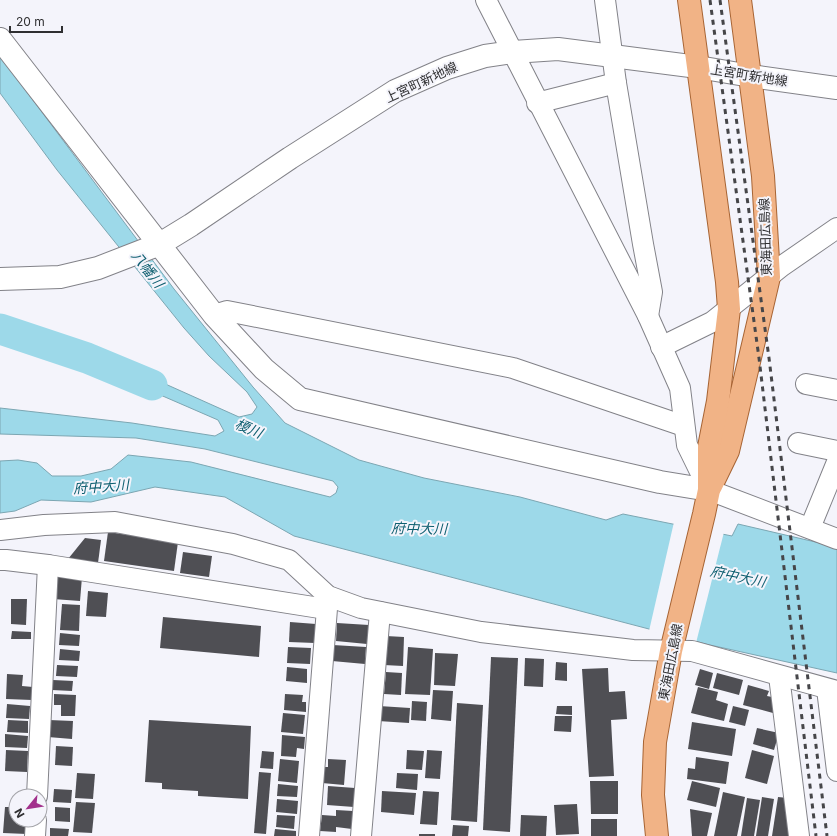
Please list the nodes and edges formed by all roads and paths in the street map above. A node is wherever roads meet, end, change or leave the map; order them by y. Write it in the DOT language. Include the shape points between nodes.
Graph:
graph roads {
  1 [pos="486,0"];
  2 [pos="604,0"];
  3 [pos="689,0"];
  4 [pos="740,0"];
  5 [pos="0,39"];
  6 [pos="513,52"];
  7 [pos="613,56"];
  8 [pos="698,67"];
  9 [pos="750,76"];
  10 [pos="616,84"];
  11 [pos="837,88"];
  12 [pos="538,103"];
  13 [pos="837,228"];
  14 [pos="153,246"];
  15 [pos="769,277"];
  16 [pos="0,279"];
  17 [pos="729,309"];
  18 [pos="214,315"];
  19 [pos="648,316"];
  20 [pos="661,347"];
  21 [pos="806,384"];
  22 [pos="837,390"];
  23 [pos="684,426"];
  24 [pos="798,443"];
  25 [pos="837,451"];
  26 [pos="837,462"];
  27 [pos="708,490"];
  28 [pos="0,528"];
  29 [pos="810,528"];
  30 [pos="837,539"];
  31 [pos="0,560"];
  32 [pos="48,565"];
  33 [pos="327,602"];
  34 [pos="380,612"];
  35 [pos="672,645"];
  36 [pos="779,676"];
  37 [pos="832,690"];
  38 [pos="837,771"];
  39 [pos="37,788"];
  40 [pos="309,836"];
  41 [pos="361,836"];
  42 [pos="657,836"];
  43 [pos="799,836"];
  1 -- 6 [label="street"];
  2 -- 7 [label="street"];
  3 -- 8 [label="main road, 東海田広島線"];
  4 -- 9 [label="main road, 東海田広島線"];
  5 -- 14 [label="main road"];
  6 -- 7 [label="main road, 上宮町新地線" via="558,49"];
  6 -- 12 [label="street"];
  6 -- 14 [label="main road, 上宮町新地線" via="485,56 447,68 395,91 191,225"];
  7 -- 8 [label="main road, 上宮町新地線"];
  7 -- 10 [label="street"];
  8 -- 9 [label="main road, 上宮町新地線"];
  8 -- 17 [label="main road, 東海田広島線"];
  9 -- 11 [label="main road, 上宮町新地線"];
  9 -- 15 [label="main road, 東海田広島線" via="763,176"];
  10 -- 12 [label="street"];
  10 -- 19 [label="street" via="652,292"];
  12 -- 19 [label="street"];
  13 -- 15 [label="street"];
  14 -- 16 [label="main road, 上宮町新地線" via="98,268 60,277"];
  14 -- 18 [label="main road"];
  15 -- 17 [label="street"];
  15 -- 27 [label="main road, 東海田広島線" via="728,451"];
  17 -- 20 [label="street" via="712,322"];
  17 -- 27 [label="main road, 東海田広島線" via="718,401 709,447"];
  18 -- 23 [label="street" via="227,311 513,368"];
  18 -- 27 [label="main road" via="264,369 300,399 660,482"];
  19 -- 20 [label="street"];
  20 -- 23 [label="street" via="680,388"];
  21 -- 22 [label="street"];
  23 -- 27 [label="street" via="687,445"];
  24 -- 25 [label="street"];
  26 -- 29 [label="street"];
  27 -- 29 [label="street"];
  27 -- 35 [label="main road, 東海田広島線"];
  28 -- 33 [label="street" via="115,522 233,544 289,560"];
  29 -- 30 [label="street"];
  31 -- 32 [label="street"];
  32 -- 33 [label="street"];
  32 -- 39 [label="street"];
  33 -- 34 [label="street"];
  33 -- 40 [label="street"];
  34 -- 35 [label="street" via="481,632 633,650"];
  34 -- 41 [label="street"];
  35 -- 36 [label="street"];
  35 -- 42 [label="main road, 東海田広島線" via="655,742 653,794"];
  36 -- 37 [label="street"];
  36 -- 43 [label="street"];
  37 -- 38 [label="street"];
}
